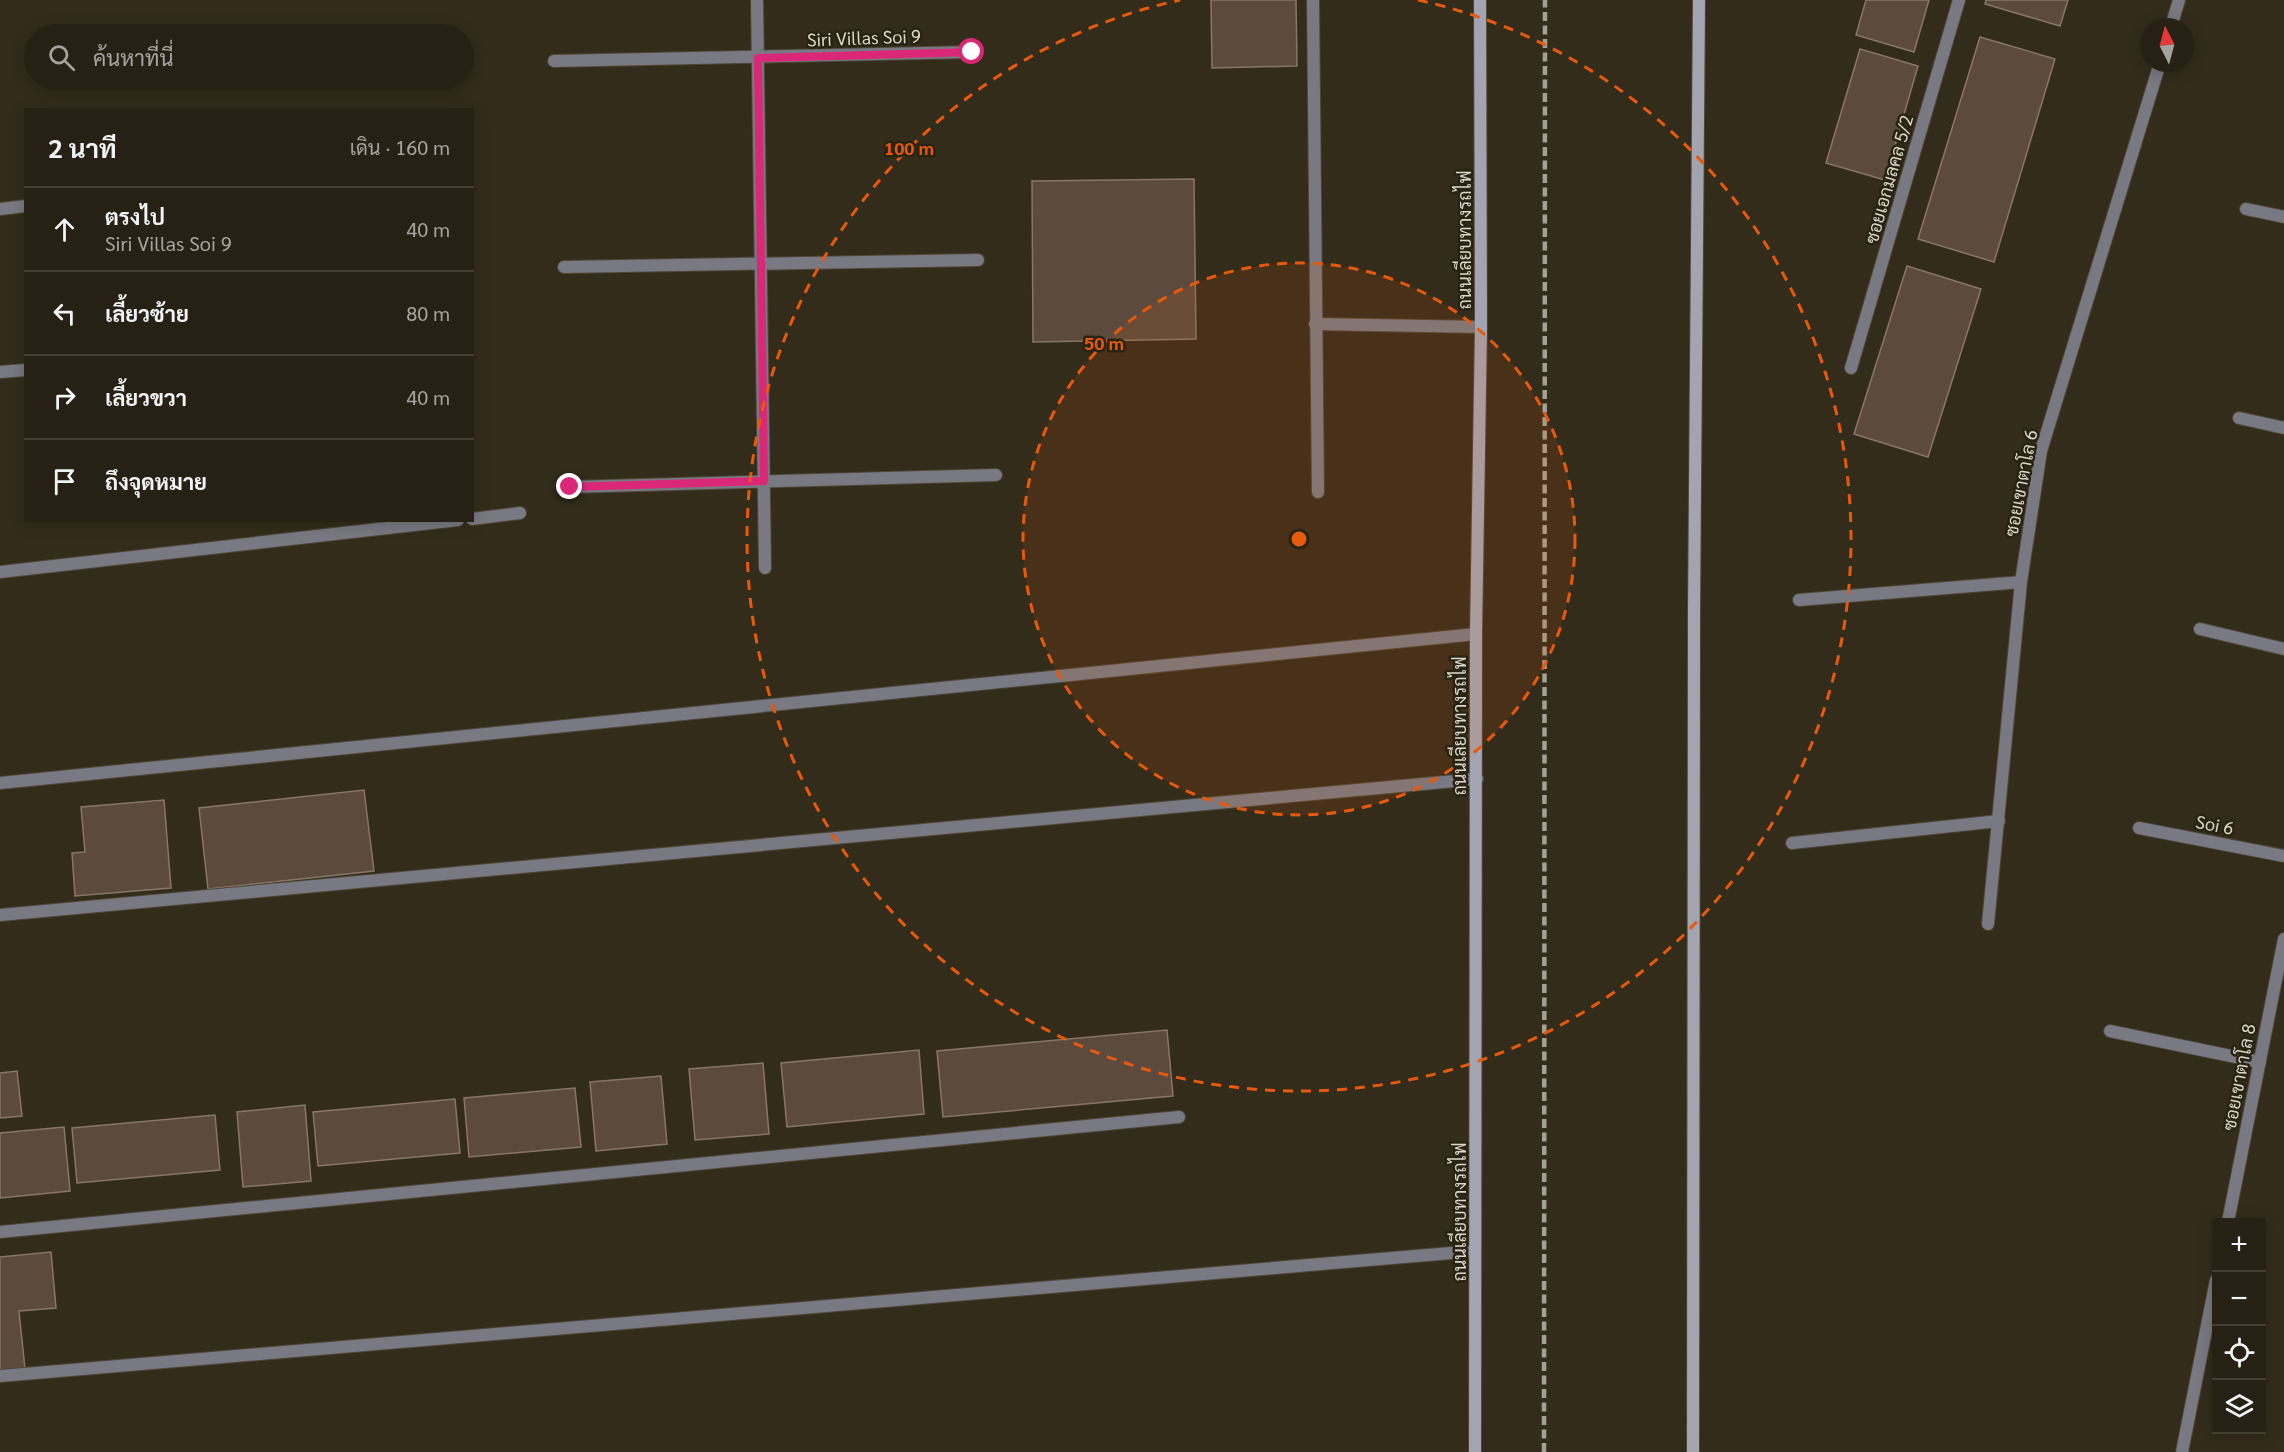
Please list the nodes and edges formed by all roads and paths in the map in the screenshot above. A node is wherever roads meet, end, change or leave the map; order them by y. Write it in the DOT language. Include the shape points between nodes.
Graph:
graph roads {
  1 [pos="757,0"];
  2 [pos="1313,0"];
  3 [pos="1480,0"];
  4 [pos="1699,0"];
  5 [pos="1959,0"];
  6 [pos="2179,0"];
  7 [pos="2174,18"];
  8 [pos="972,52"];
  9 [pos="758,58"];
  10 [pos="554,61"];
  11 [pos="2157,72"];
  12 [pos="24,206"];
  13 [pos="0,209"];
  14 [pos="2246,209"];
  15 [pos="2284,217"];
  16 [pos="978,260"];
  17 [pos="761,264"];
  18 [pos="564,267"];
  19 [pos="1315,324"];
  20 [pos="1481,327"];
  21 [pos="1851,368"];
  22 [pos="24,369"];
  23 [pos="0,372"];
  24 [pos="2239,418"];
  25 [pos="2284,428"];
  26 [pos="996,475"];
  27 [pos="764,481"];
  28 [pos="570,487"];
  29 [pos="1318,492"];
  30 [pos="520,513"];
  31 [pos="474,519"];
  32 [pos="440,522"];
  33 [pos="765,568"];
  34 [pos="0,572"];
  35 [pos="2020,582"];
  36 [pos="1800,600"];
  37 [pos="2200,629"];
  38 [pos="1476,634"];
  39 [pos="2284,649"];
  40 [pos="1477,779"];
  41 [pos="0,783"];
  42 [pos="1999,821"];
  43 [pos="2139,828"];
  44 [pos="1792,843"];
  45 [pos="2284,855"];
  46 [pos="0,915"];
  47 [pos="1988,924"];
  48 [pos="2284,939"];
  49 [pos="2110,1031"];
  50 [pos="2260,1062"];
  51 [pos="1179,1117"];
  52 [pos="2229,1218"];
  53 [pos="0,1232"];
  54 [pos="1475,1251"];
  55 [pos="2212,1305"];
  56 [pos="0,1376"];
  57 [pos="1475,1452"];
  58 [pos="1694,1452"];
  59 [pos="2182,1452"];
  1 -- 9 [label="street"];
  2 -- 19 [label="street"];
  3 -- 20 [label="street, ถนนเลียบทางรถไฟ"];
  4 -- 58 [label="street"];
  5 -- 21 [label="street, ซอยเอกมลคล 5/2"];
  6 -- 7 [label="street"];
  8 -- 9 [label="street, Siri Villas Soi 9"];
  9 -- 10 [label="street, Siri Villas Soi 9"];
  9 -- 17 [label="street"];
  11 -- 35 [label="street, ซอยเขาตาโล 6" via="2041,451"];
  12 -- 13 [label="street"];
  14 -- 15 [label="street"];
  16 -- 17 [label="street"];
  17 -- 18 [label="street"];
  17 -- 27 [label="street"];
  19 -- 20 [label="street"];
  19 -- 29 [label="street"];
  20 -- 38 [label="street, ถนนเลียบทางรถไฟ"];
  22 -- 23 [label="street"];
  24 -- 25 [label="street"];
  26 -- 27 [label="street"];
  27 -- 28 [label="street"];
  27 -- 33 [label="street"];
  30 -- 31 [label="street"];
  32 -- 34 [label="street"];
  35 -- 36 [label="street"];
  35 -- 42 [label="street, ซอยเขาตาโล 6"];
  37 -- 39 [label="street"];
  38 -- 40 [label="street, ถนนเลียบทางรถไฟ"];
  38 -- 41 [label="street"];
  40 -- 46 [label="street"];
  40 -- 54 [label="street, ถนนเลียบทางรถไฟ"];
  42 -- 44 [label="street"];
  42 -- 47 [label="street, ซอยเขาตาโล 6"];
  43 -- 45 [label="street, Soi 6"];
  48 -- 50 [label="street, ซอยเขาตาโล 8"];
  49 -- 50 [label="street"];
  50 -- 52 [label="street, ซอยเขาตาโล 8"];
  51 -- 53 [label="street"];
  54 -- 56 [label="street"];
  54 -- 57 [label="street, ถนนเลียบทางรถไฟ"];
  55 -- 59 [label="street"];
}
